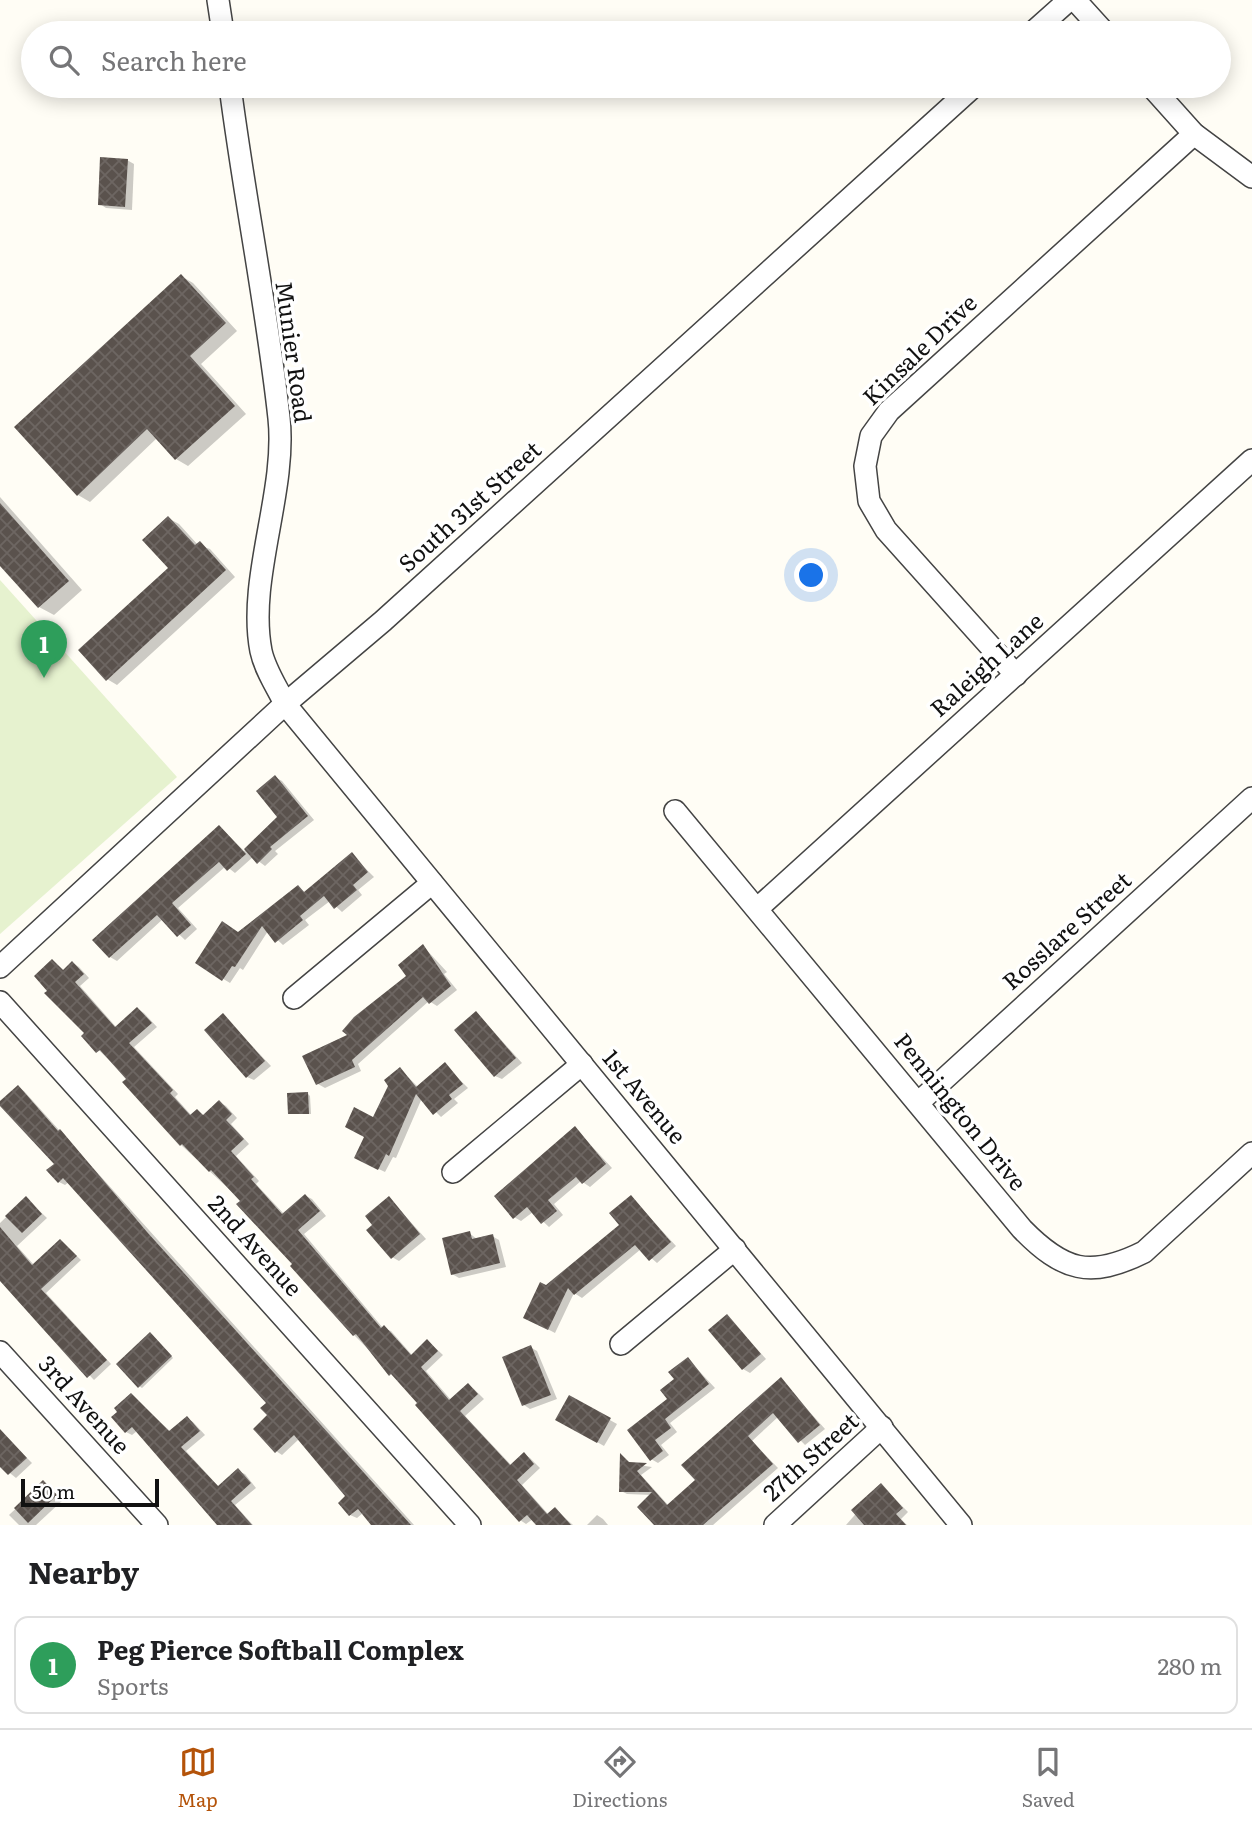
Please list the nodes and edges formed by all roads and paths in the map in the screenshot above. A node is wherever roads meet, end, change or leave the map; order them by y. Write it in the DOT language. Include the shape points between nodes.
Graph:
graph roads {
  1 [pos="218,0"];
  2 [pos="1069,0"];
  3 [pos="1075,0"];
  4 [pos="221,21"];
  5 [pos="1045,21"];
  6 [pos="1094,21"];
  7 [pos="232,98"];
  8 [pos="961,98"];
  9 [pos="1162,98"];
  10 [pos="1194,134"];
  11 [pos="1252,177"];
  12 [pos="1252,460"];
  13 [pos="1016,674"];
  14 [pos="285,704"];
  15 [pos="1252,798"];
  16 [pos="675,811"];
  17 [pos="432,883"];
  18 [pos="758,908"];
  19 [pos="0,967"];
  20 [pos="294,998"];
  21 [pos="0,1002"];
  22 [pos="582,1064"];
  23 [pos="918,1103"];
  24 [pos="1252,1153"];
  25 [pos="453,1172"];
  26 [pos="735,1249"];
  27 [pos="621,1344"];
  28 [pos="0,1352"];
  29 [pos="882,1427"];
  30 [pos="157,1525"];
  31 [pos="470,1525"];
  32 [pos="775,1525"];
  33 [pos="961,1525"];
  1 -- 4 [label="street"];
  2 -- 5 [label="street"];
  3 -- 6 [label="street"];
  7 -- 14 [label="street, Munier Road" via="279,421 260,596 261,651"];
  8 -- 14 [label="street, South 31st Street" via="383,621"];
  9 -- 10 [label="street"];
  10 -- 11 [label="street"];
  10 -- 13 [label="street, Kinsale Drive" via="889,411 871,436 865,466 869,502 886,530"];
  12 -- 13 [label="street, Raleigh Lane"];
  13 -- 18 [label="street, Raleigh Lane"];
  14 -- 17 [label="street, 1st Avenue"];
  14 -- 19 [label="street, South 31st Street"];
  15 -- 23 [label="street, Rosslare Street"];
  16 -- 18 [label="street, Pennington Drive"];
  17 -- 20 [label="street"];
  17 -- 22 [label="street, 1st Avenue"];
  18 -- 23 [label="street, Pennington Drive"];
  21 -- 31 [label="street, 2nd Avenue"];
  22 -- 25 [label="street"];
  22 -- 26 [label="street, 1st Avenue"];
  23 -- 24 [label="street, Pennington Drive" via="1022,1229 1046,1253 1071,1265 1097,1268 1144,1252"];
  26 -- 27 [label="street"];
  26 -- 29 [label="street, 1st Avenue"];
  28 -- 30 [label="street, 3rd Avenue"];
  29 -- 32 [label="street, 27th Street"];
  29 -- 33 [label="street, 1st Avenue"];
}
